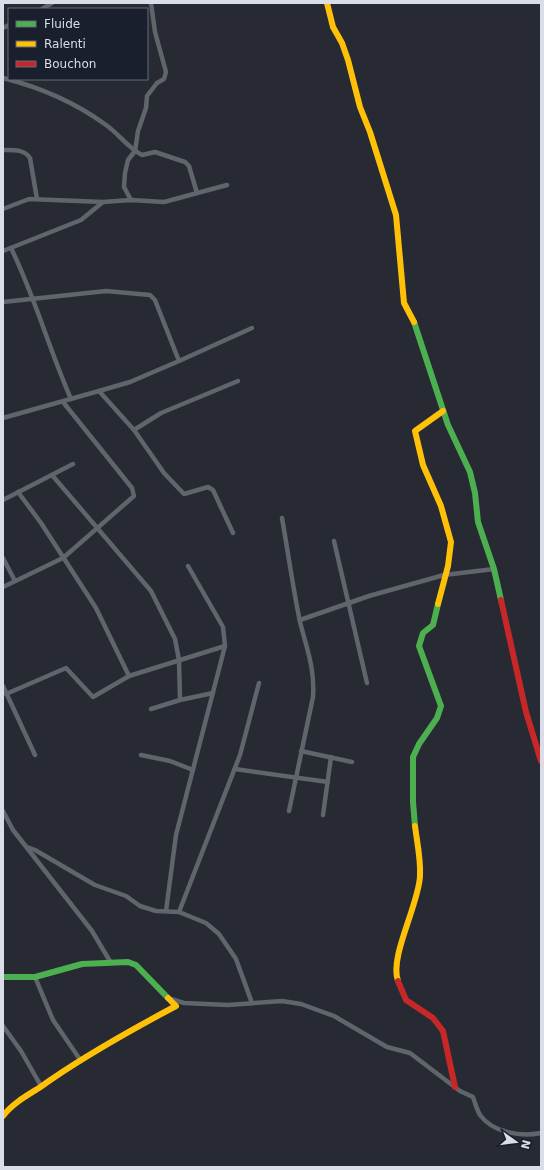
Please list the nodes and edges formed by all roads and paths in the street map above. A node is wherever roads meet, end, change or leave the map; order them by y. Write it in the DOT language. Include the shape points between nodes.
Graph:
graph roads {
  1 [pos="151,3"];
  2 [pos="326,3"];
  3 [pos="10,80"];
  4 [pos="3,150"];
  5 [pos="135,151"];
  6 [pos="228,185"];
  7 [pos="197,193"];
  8 [pos="37,199"];
  9 [pos="131,200"];
  10 [pos="103,202"];
  11 [pos="3,209"];
  12 [pos="11,248"];
  13 [pos="3,251"];
  14 [pos="34,298"];
  15 [pos="3,302"];
  16 [pos="252,328"];
  17 [pos="179,361"];
  18 [pos="238,381"];
  19 [pos="99,391"];
  20 [pos="71,399"];
  21 [pos="63,402"];
  22 [pos="443,411"];
  23 [pos="3,418"];
  24 [pos="134,430"];
  25 [pos="73,464"];
  26 [pos="52,475"];
  27 [pos="18,492"];
  28 [pos="3,500"];
  29 [pos="282,518"];
  30 [pos="97,529"];
  31 [pos="234,533"];
  32 [pos="334,541"];
  33 [pos="3,558"];
  34 [pos="63,558"];
  35 [pos="188,566"];
  36 [pos="494,569"];
  37 [pos="444,575"];
  38 [pos="15,581"];
  39 [pos="3,587"];
  40 [pos="348,603"];
  41 [pos="300,620"];
  42 [pos="226,646"];
  43 [pos="179,660"];
  44 [pos="129,676"];
  45 [pos="259,683"];
  46 [pos="367,683"];
  47 [pos="3,686"];
  48 [pos="213,693"];
  49 [pos="6,694"];
  50 [pos="180,700"];
  51 [pos="152,709"];
  52 [pos="301,751"];
  53 [pos="35,755"];
  54 [pos="142,755"];
  55 [pos="331,757"];
  56 [pos="541,761"];
  57 [pos="352,762"];
  58 [pos="235,769"];
  59 [pos="193,770"];
  60 [pos="296,777"];
  61 [pos="328,782"];
  62 [pos="3,811"];
  63 [pos="289,812"];
  64 [pos="323,815"];
  65 [pos="27,847"];
  66 [pos="166,911"];
  67 [pos="179,912"];
  68 [pos="112,962"];
  69 [pos="35,976"];
  70 [pos="3,977"];
  71 [pos="171,999"];
  72 [pos="252,1003"];
  73 [pos="3,1026"];
  74 [pos="81,1060"];
  75 [pos="41,1086"];
  76 [pos="456,1087"];
  77 [pos="3,1116"];
  78 [pos="541,1133"];
  1 -- 5 [label="street" via="166,72 164,79 147,96"];
  2 -- 22 [label="street" via="333,27 348,60 360,108 392,203 396,220 403,299 421,338"];
  3 -- 5 [label="street" via="34,87 75,105 108,126"];
  4 -- 8 [label="street" via="27,153"];
  5 -- 7 [label="street" via="142,155 155,152 185,162 189,166"];
  5 -- 9 [label="street" via="128,160 123,183"];
  6 -- 7 [label="street"];
  7 -- 9 [label="street" via="164,202"];
  8 -- 10 [label="street"];
  8 -- 11 [label="street" via="20,201"];
  9 -- 10 [label="street"];
  10 -- 12 [label="street" via="81,220"];
  12 -- 13 [label="street"];
  12 -- 14 [label="street"];
  14 -- 15 [label="street"];
  14 -- 17 [label="street" via="106,291 150,295 155,300"];
  14 -- 20 [label="street"];
  16 -- 17 [label="street"];
  17 -- 19 [label="street" via="130,382"];
  18 -- 24 [label="street" via="161,413"];
  19 -- 20 [label="street"];
  19 -- 24 [label="street"];
  20 -- 21 [label="street"];
  21 -- 23 [label="street"];
  21 -- 30 [label="street" via="134,493 133,498"];
  22 -- 36 [label="street" via="470,472 480,530"];
  22 -- 37 [label="street" via="414,433 426,473 442,506 451,542 448,566"];
  24 -- 31 [label="street" via="164,473 184,494 208,487 213,490"];
  25 -- 26 [label="street"];
  26 -- 27 [label="street"];
  26 -- 30 [label="street"];
  27 -- 28 [label="street"];
  27 -- 34 [label="street"];
  29 -- 41 [label="street"];
  30 -- 34 [label="street"];
  30 -- 43 [label="street" via="151,592 174,639"];
  32 -- 40 [label="street"];
  33 -- 38 [label="street"];
  34 -- 38 [label="street"];
  34 -- 44 [label="street" via="96,608"];
  35 -- 42 [label="street" via="223,626"];
  36 -- 37 [label="street"];
  36 -- 56 [label="street" via="526,712"];
  37 -- 40 [label="street"];
  37 -- 76 [label="street" via="436,620 423,633 419,646 441,706 437,718 413,757 413,802 420,876 400,949 396,975 406,1000 433,1018 443,1031"];
  38 -- 39 [label="street"];
  40 -- 41 [label="street"];
  40 -- 46 [label="street"];
  41 -- 52 [label="street" via="313,667 314,682 314,697"];
  42 -- 43 [label="street"];
  42 -- 48 [label="street"];
  43 -- 44 [label="street"];
  43 -- 50 [label="street"];
  44 -- 49 [label="street" via="94,697 63,668"];
  45 -- 58 [label="street" via="253,712"];
  47 -- 49 [label="street"];
  48 -- 50 [label="street"];
  48 -- 59 [label="street"];
  49 -- 53 [label="street"];
  50 -- 51 [label="street"];
  52 -- 55 [label="street"];
  52 -- 60 [label="street"];
  54 -- 59 [label="street" via="170,761"];
  55 -- 57 [label="street"];
  55 -- 61 [label="street"];
  58 -- 60 [label="street"];
  58 -- 67 [label="street"];
  59 -- 66 [label="street" via="176,835"];
  60 -- 61 [label="street"];
  60 -- 63 [label="street"];
  61 -- 64 [label="street"];
  62 -- 65 [label="street" via="13,830"];
  65 -- 66 [label="street" via="101,888 126,896 140,906"];
  65 -- 68 [label="street" via="92,931"];
  66 -- 67 [label="street"];
  67 -- 72 [label="street" via="206,923 227,943 236,959"];
  68 -- 69 [label="street" via="82,964"];
  68 -- 71 [label="street" via="132,963"];
  69 -- 70 [label="street"];
  69 -- 74 [label="street" via="53,1020"];
  71 -- 72 [label="street" via="184,1003 239,1006"];
  71 -- 74 [label="street" via="175,1008"];
  72 -- 76 [label="street" via="289,1001 334,1016 387,1047 410,1053"];
  73 -- 75 [label="street"];
  74 -- 75 [label="street"];
  75 -- 77 [label="street" via="9,1108"];
  76 -- 78 [label="street" via="473,1097 479,1113 493,1125 527,1136"];
}
